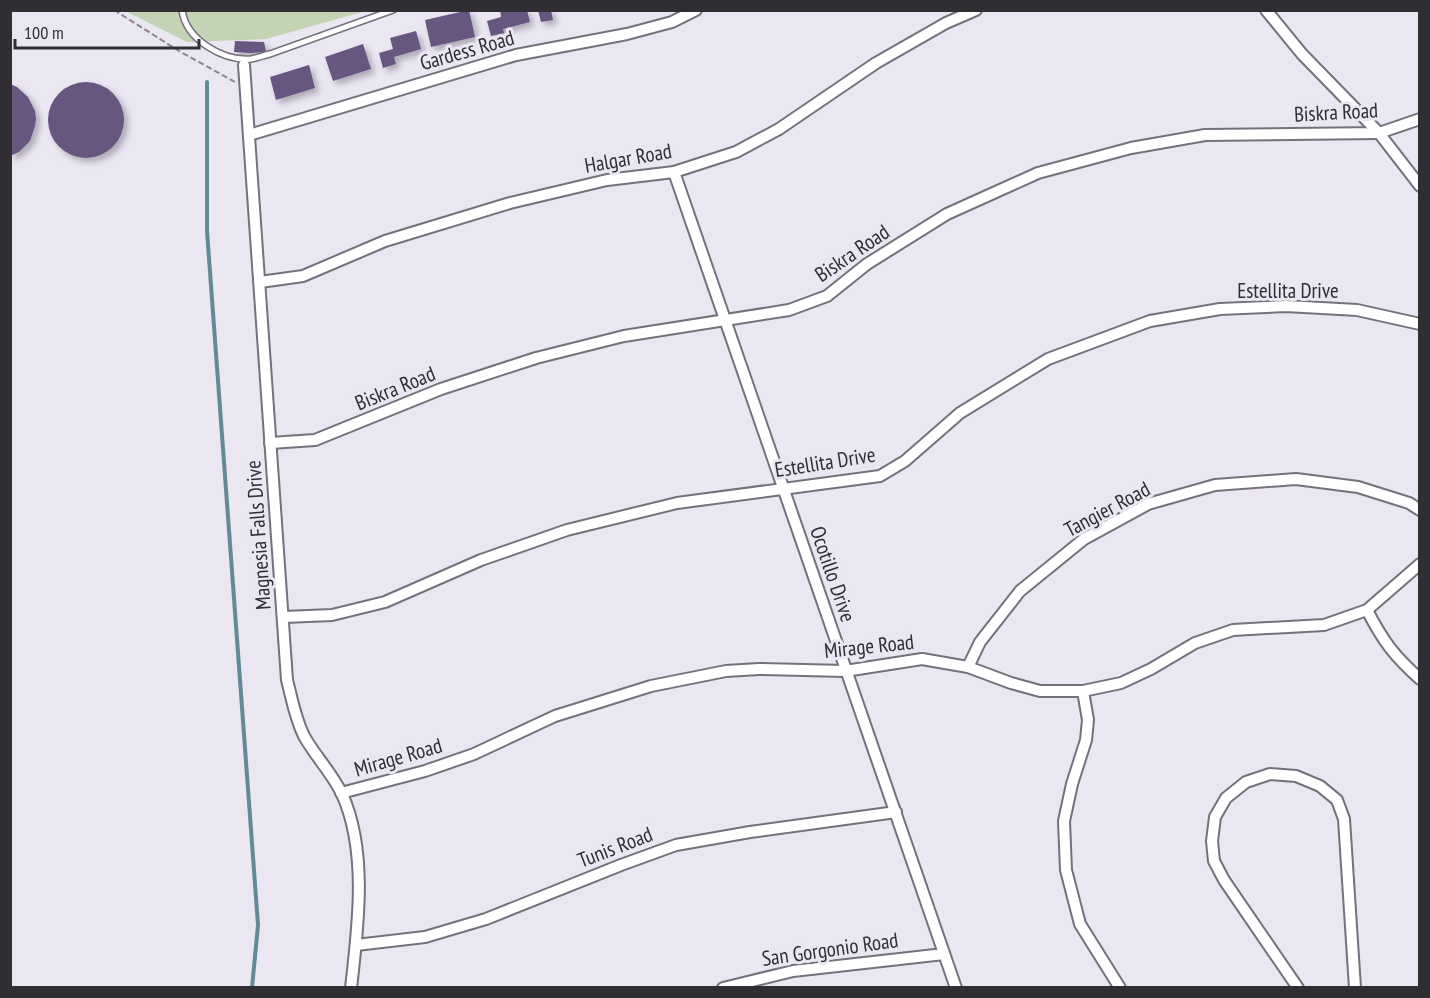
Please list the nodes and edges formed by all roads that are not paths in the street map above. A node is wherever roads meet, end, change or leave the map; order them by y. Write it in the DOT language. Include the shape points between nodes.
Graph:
graph roads {
  1 [pos="182,10"];
  2 [pos="393,10"];
  3 [pos="696,10"];
  4 [pos="976,10"];
  5 [pos="1266,10"];
  6 [pos="244,65"];
  7 [pos="1419,119"];
  8 [pos="1379,133"];
  9 [pos="249,135"];
  10 [pos="674,172"];
  11 [pos="1419,186"];
  12 [pos="260,282"];
  13 [pos="724,320"];
  14 [pos="1419,324"];
  15 [pos="270,443"];
  16 [pos="783,489"];
  17 [pos="1419,510"];
  18 [pos="1419,564"];
  19 [pos="1367,610"];
  20 [pos="284,617"];
  21 [pos="968,667"];
  22 [pos="845,671"];
  23 [pos="1419,679"];
  24 [pos="1083,691"];
  25 [pos="341,793"];
  26 [pos="896,812"];
  27 [pos="356,945"];
  28 [pos="944,954"];
  29 [pos="351,987"];
  30 [pos="723,987"];
  31 [pos="956,987"];
  32 [pos="1120,987"];
  33 [pos="1298,987"];
  34 [pos="1355,987"];
  1 -- 2 [label="lane" via="191,34 207,46 250,59"];
  3 -- 9 [label="street, Gardess Road" via="672,22 627,34 516,55"];
  4 -- 10 [label="street, Halgar Road" via="876,63 779,129 736,152"];
  5 -- 8 [label="street" via="1302,54"];
  6 -- 9 [label="street, Magnesia Falls Drive"];
  7 -- 8 [label="street, Biskra Road"];
  8 -- 11 [label="street"];
  8 -- 13 [label="street, Biskra Road" via="1206,135 1131,148 1038,173 947,214 867,264 827,296 789,310"];
  9 -- 12 [label="street, Magnesia Falls Drive"];
  10 -- 12 [label="street, Halgar Road" via="607,180 510,203 385,241 303,276"];
  10 -- 13 [label="street, Ocotillo Drive"];
  12 -- 15 [label="street, Magnesia Falls Drive"];
  13 -- 15 [label="street, Biskra Road" via="624,336 536,358 441,389 315,440"];
  13 -- 16 [label="street, Ocotillo Drive"];
  14 -- 16 [label="street, Estellita Drive" via="1357,310 1286,306 1220,309 1150,321 1047,359 960,413 905,461 880,476"];
  15 -- 20 [label="street, Magnesia Falls Drive"];
  16 -- 20 [label="street, Estellita Drive" via="677,503 567,530 481,560 385,602 332,615"];
  16 -- 22 [label="street, Ocotillo Drive"];
  17 -- 21 [label="street, Tangier Road" via="1409,503 1358,487 1296,479 1215,485 1148,504 1084,539 1020,591 980,642"];
  18 -- 19 [label="street, Mirage Road"];
  19 -- 23 [label="street" via="1384,642"];
  19 -- 24 [label="street, Mirage Road" via="1324,625 1233,630 1195,643 1121,683"];
  20 -- 25 [label="street, Magnesia Falls Drive" via="287,680 295,714 305,738"];
  21 -- 22 [label="street, Mirage Road" via="922,659"];
  21 -- 24 [label="street, Mirage Road" via="1040,691"];
  22 -- 25 [label="street, Mirage Road" via="737,670 651,686 555,716 474,754 425,771"];
  22 -- 26 [label="street, Ocotillo Drive"];
  24 -- 32 [label="street" via="1088,720 1064,821 1066,870 1080,924"];
  25 -- 27 [label="street, Magnesia Falls Drive" via="357,849"];
  26 -- 27 [label="street, Tunis Road" via="676,845 486,919 425,937"];
  26 -- 28 [label="street, Ocotillo Drive"];
  27 -- 29 [label="street, Magnesia Falls Drive"];
  28 -- 30 [label="street, San Gorgonio Road" via="793,971"];
  28 -- 31 [label="street, Ocotillo Drive"];
  33 -- 34 [label="street" via="1214,861 1215,817 1226,798 1246,782 1270,774 1296,776 1320,786 1336,801 1344,819"];
}
